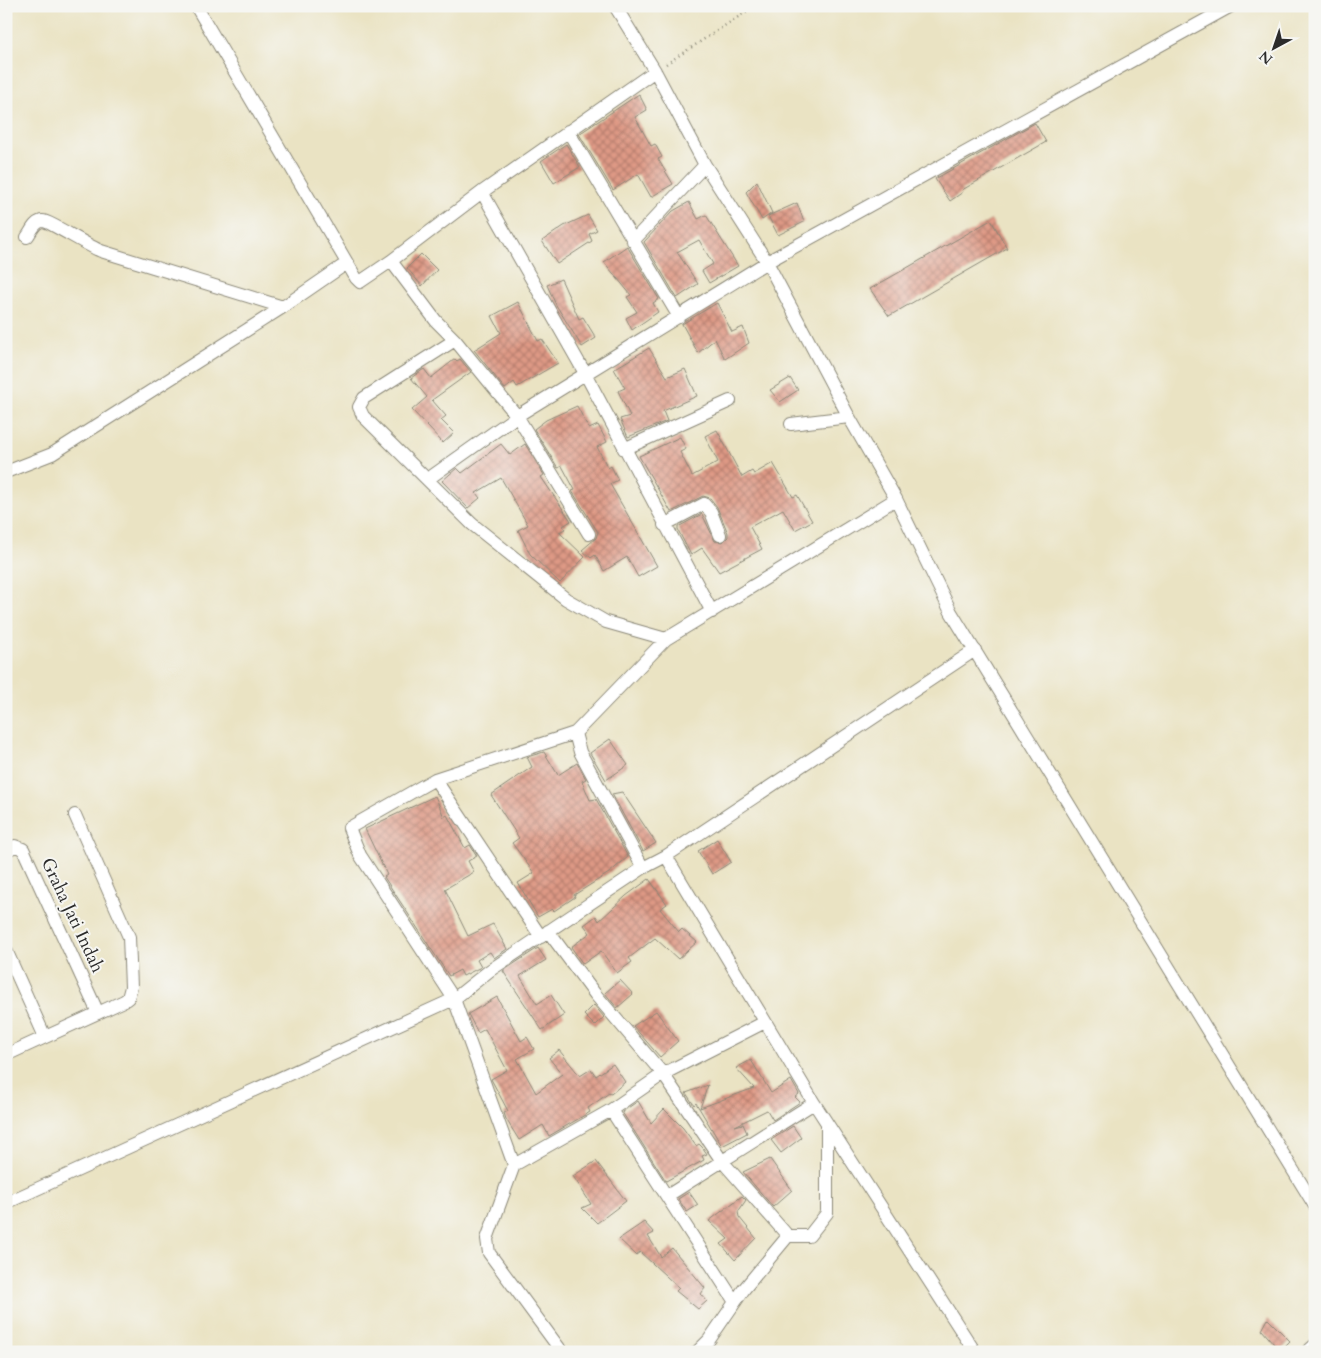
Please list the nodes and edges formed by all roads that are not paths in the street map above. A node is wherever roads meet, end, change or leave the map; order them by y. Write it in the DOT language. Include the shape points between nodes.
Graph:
graph roads {
  1 [pos="196,6"];
  2 [pos="615,6"];
  3 [pos="1231,6"];
  4 [pos="655,72"];
  5 [pos="568,131"];
  6 [pos="705,165"];
  7 [pos="482,192"];
  8 [pos="27,237"];
  9 [pos="633,240"];
  10 [pos="391,261"];
  11 [pos="347,262"];
  12 [pos="767,262"];
  13 [pos="283,307"];
  14 [pos="679,317"];
  15 [pos="455,340"];
  16 [pos="586,375"];
  17 [pos="730,401"];
  18 [pos="517,416"];
  19 [pos="849,417"];
  20 [pos="791,424"];
  21 [pos="624,449"];
  22 [pos="6,472"];
  23 [pos="428,479"];
  24 [pos="896,499"];
  25 [pos="664,526"];
  26 [pos="589,534"];
  27 [pos="720,535"];
  28 [pos="712,612"];
  29 [pos="666,639"];
  30 [pos="974,650"];
  31 [pos="575,733"];
  32 [pos="435,778"];
  33 [pos="75,814"];
  34 [pos="6,851"];
  35 [pos="666,856"];
  36 [pos="643,868"];
  37 [pos="545,934"];
  38 [pos="6,950"];
  39 [pos="454,999"];
  40 [pos="98,1013"];
  41 [pos="765,1022"];
  42 [pos="45,1037"];
  43 [pos="6,1055"];
  44 [pos="663,1074"];
  45 [pos="814,1102"];
  46 [pos="611,1110"];
  47 [pos="827,1123"];
  48 [pos="722,1161"];
  49 [pos="514,1165"];
  50 [pos="667,1196"];
  51 [pos="6,1203"];
  52 [pos="1315,1206"];
  53 [pos="788,1236"];
  54 [pos="735,1302"];
  55 [pos="1315,1345"];
  56 [pos="562,1352"];
  57 [pos="697,1352"];
  58 [pos="974,1352"];
  59 [pos="1308,1352"];
  1 -- 11 [label="street"];
  2 -- 4 [label="street"];
  3 -- 12 [label="street"];
  4 -- 5 [label="street"];
  4 -- 6 [label="street"];
  5 -- 7 [label="street"];
  5 -- 9 [label="street"];
  6 -- 9 [label="street"];
  6 -- 12 [label="street"];
  7 -- 10 [label="street"];
  7 -- 16 [label="street"];
  8 -- 13 [label="street" via="36,223 42,220 51,222 101,251"];
  9 -- 14 [label="street"];
  10 -- 11 [label="street" via="360,282"];
  10 -- 15 [label="street" via="436,322"];
  11 -- 13 [label="street"];
  12 -- 14 [label="street"];
  12 -- 19 [label="street"];
  13 -- 22 [label="street" via="52,454"];
  14 -- 16 [label="street"];
  15 -- 18 [label="street"];
  15 -- 23 [label="street" via="364,398 359,407 363,416"];
  16 -- 18 [label="street"];
  16 -- 21 [label="street"];
  17 -- 21 [label="street"];
  18 -- 23 [label="street"];
  18 -- 26 [label="street"];
  19 -- 20 [label="street"];
  19 -- 24 [label="street"];
  21 -- 25 [label="street"];
  23 -- 29 [label="street" via="472,524 566,599 606,622"];
  24 -- 28 [label="street"];
  24 -- 30 [label="street" via="951,612"];
  25 -- 27 [label="street" via="704,504 711,512"];
  25 -- 28 [label="street"];
  28 -- 29 [label="street"];
  29 -- 31 [label="street"];
  30 -- 35 [label="street"];
  30 -- 52 [label="street"];
  31 -- 32 [label="street"];
  31 -- 36 [label="street" via="580,752"];
  32 -- 37 [label="street"];
  32 -- 39 [label="street" via="349,828 360,855"];
  33 -- 40 [label="street, Graha Jati Indah" via="129,937 130,992 124,1001"];
  34 -- 40 [label="street, Graha Jati Indah" via="15,846 24,849"];
  35 -- 36 [label="street"];
  35 -- 41 [label="street"];
  36 -- 37 [label="street"];
  37 -- 39 [label="street"];
  37 -- 44 [label="street"];
  38 -- 42 [label="street"];
  39 -- 49 [label="street"];
  39 -- 51 [label="street"];
  40 -- 42 [label="street, Graha Jati Indah"];
  41 -- 44 [label="street"];
  41 -- 45 [label="street"];
  42 -- 43 [label="street, Graha Jati Indah"];
  44 -- 46 [label="street"];
  44 -- 48 [label="street"];
  45 -- 47 [label="street"];
  45 -- 48 [label="street"];
  46 -- 49 [label="street"];
  46 -- 50 [label="street"];
  47 -- 53 [label="street" via="827,1213 809,1236"];
  47 -- 58 [label="street"];
  48 -- 50 [label="street"];
  48 -- 53 [label="street"];
  49 -- 56 [label="street" via="487,1239 489,1253"];
  50 -- 54 [label="street"];
  53 -- 54 [label="street"];
  54 -- 57 [label="street"];
  55 -- 59 [label="street"];
}
